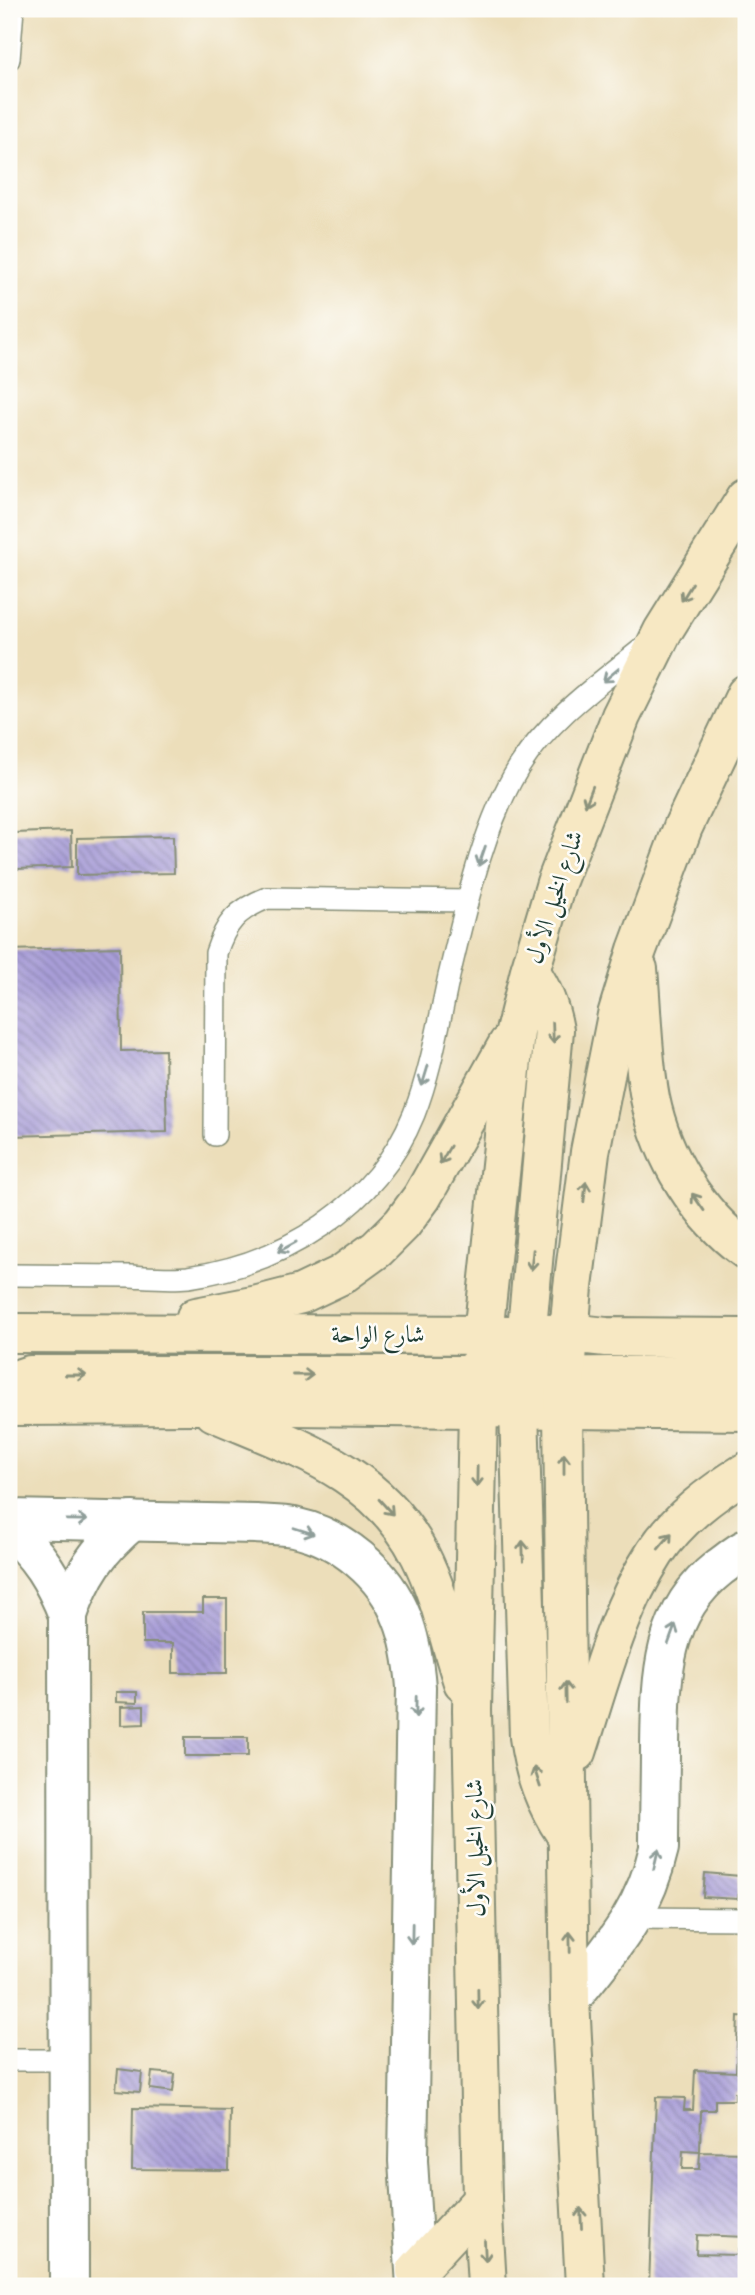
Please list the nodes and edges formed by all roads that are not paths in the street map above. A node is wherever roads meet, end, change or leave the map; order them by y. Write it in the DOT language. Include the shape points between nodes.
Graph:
graph roads {
  1 [pos="13,9"];
  2 [pos="9,59"];
  3 [pos="746,499"];
  4 [pos="663,631"];
  5 [pos="746,694"];
  6 [pos="467,901"];
  7 [pos="636,950"];
  8 [pos="530,971"];
  9 [pos="515,1032"];
  10 [pos="215,1135"];
  11 [pos="746,1250"];
  12 [pos="9,1275"];
  13 [pos="569,1333"];
  14 [pos="9,1334"];
  15 [pos="101,1334"];
  16 [pos="483,1335"];
  17 [pos="746,1338"];
  18 [pos="746,1374"];
  19 [pos="521,1380"];
  20 [pos="9,1382"];
  21 [pos="199,1405"];
  22 [pos="9,1406"];
  23 [pos="746,1410"];
  24 [pos="746,1472"];
  25 [pos="9,1519"];
  26 [pos="132,1521"];
  27 [pos="9,1530"];
  28 [pos="746,1549"];
  29 [pos="68,1615"];
  30 [pos="472,1710"];
  31 [pos="567,1784"];
  32 [pos="568,1837"];
  33 [pos="633,1918"];
  34 [pos="746,1919"];
  35 [pos="570,2000"];
  36 [pos="9,2060"];
  37 [pos="69,2060"];
  38 [pos="482,2200"];
  39 [pos="416,2279"];
  40 [pos="69,2286"];
  41 [pos="487,2286"];
  42 [pos="585,2286"];
  1 -- 2 [label="lane"];
  3 -- 4 [label="main road, شارع الخيل الأول, one-way"];
  4 -- 6 [label="lane, one-way" via="568,709 527,755 502,797"];
  4 -- 8 [label="main road, شارع الخيل الأول, one-way" via="588,798"];
  5 -- 7 [label="main road" via="683,827"];
  6 -- 10 [label="lane" via="267,898 233,918 216,953"];
  6 -- 12 [label="lane, one-way" via="413,1115 373,1180 346,1207 311,1234 272,1255 229,1270 185,1277"];
  11 -- 7 [label="main road, one-way" via="704,1211 662,1139 650,1099"];
  13 -- 7 [label="main road, one-way" via="601,1093"];
  8 -- 9 [label="main road, شارع الخيل الأول"];
  8 -- 19 [label="main road, one-way" via="542,988 554,1030"];
  9 -- 15 [label="main road, one-way" via="422,1197 377,1249 341,1275 301,1294"];
  9 -- 16 [label="main road, شارع الخيل الأول"];
  13 -- 17 [label="main road"];
  13 -- 19 [label="main road"];
  14 -- 15 [label="main road, شارع الواحة"];
  15 -- 16 [label="main road, شارع الواحة"];
  16 -- 19 [label="main road, شارع الخيل الأول"];
  18 -- 19 [label="main road"];
  20 -- 19 [label="main road, one-way" via="49,1374"];
  19 -- 21 [label="main road"];
  19 -- 23 [label="main road"];
  19 -- 30 [label="main road, شارع الخيل الأول, one-way"];
  31 -- 19 [label="main road, one-way"];
  32 -- 19 [label="main road, one-way" via="541,1791 529,1737"];
  21 -- 22 [label="main road"];
  21 -- 30 [label="main road, one-way" via="315,1455 377,1496 402,1524 421,1556"];
  31 -- 24 [label="main road, one-way" via="611,1647 631,1595 656,1551 683,1519"];
  25 -- 26 [label="street, one-way"];
  26 -- 29 [label="street" via="91,1562"];
  26 -- 39 [label="street, one-way" via="295,1527 331,1540 360,1560 385,1586 402,1616 416,1687 408,2161"];
  27 -- 29 [label="street" via="40,1560"];
  33 -- 28 [label="street, one-way" via="659,1848 660,1709 668,1646 694,1592"];
  29 -- 37 [label="street"];
  30 -- 38 [label="main road, شارع الخيل الأول, one-way"];
  31 -- 32 [label="main road"];
  35 -- 32 [label="main road, one-way"];
  33 -- 34 [label="lane"];
  33 -- 35 [label="street"];
  42 -- 35 [label="main road, one-way"];
  36 -- 37 [label="lane"];
  37 -- 40 [label="street"];
  38 -- 39 [label="main road"];
  38 -- 41 [label="main road, شارع الخيل الأول, one-way"];
}
